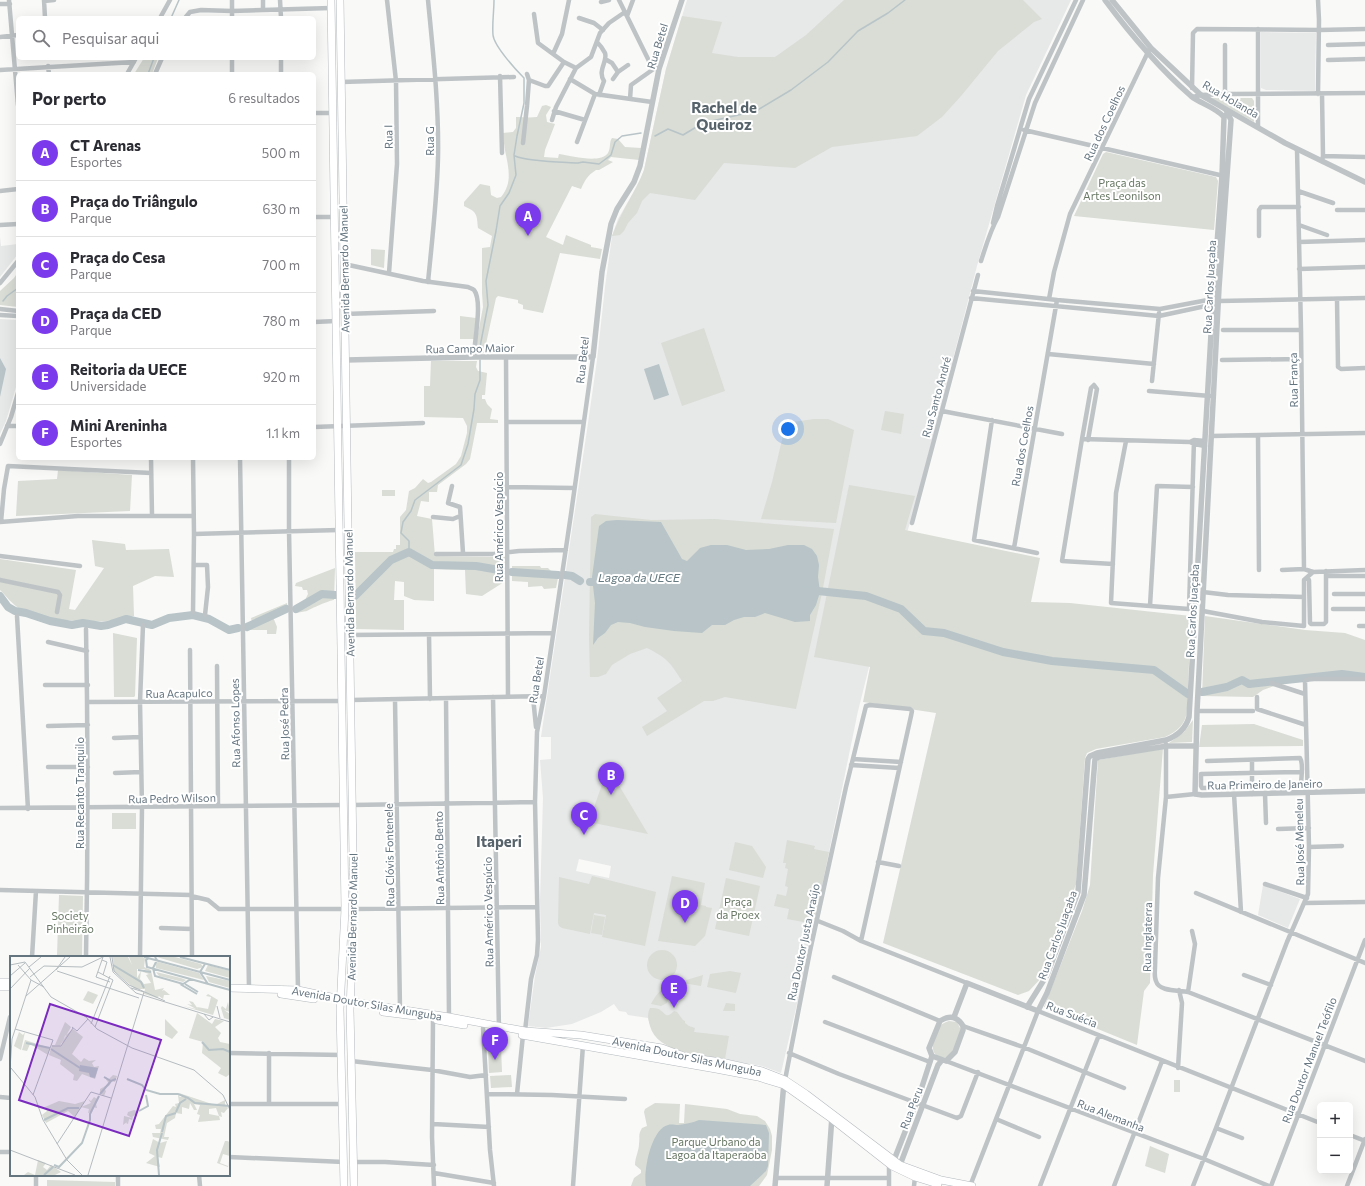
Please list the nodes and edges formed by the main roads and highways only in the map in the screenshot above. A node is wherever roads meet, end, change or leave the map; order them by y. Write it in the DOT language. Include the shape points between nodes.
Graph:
graph roads {
  1 [pos="331,0"];
  2 [pos="340,0"];
  3 [pos="332,47"];
  4 [pos="341,47"];
  5 [pos="332,56"];
  6 [pos="341,57"];
  7 [pos="338,464"];
  8 [pos="347,464"];
  9 [pos="350,664"];
  10 [pos="341,666"];
  11 [pos="342,683"];
  12 [pos="350,683"];
  13 [pos="230,988"];
  14 [pos="230,992"];
  15 [pos="340,1002"];
  16 [pos="350,1004"];
  17 [pos="499,1028"];
  18 [pos="524,1033"];
  19 [pos="581,1035"];
  20 [pos="583,1045"];
  21 [pos="660,1048"];
  22 [pos="633,1054"];
  23 [pos="784,1082"];
  24 [pos="891,1162"];
  25 [pos="344,1186"];
  26 [pos="354,1186"];
  27 [pos="945,1186"];
  28 [pos="971,1186"];
  1 -- 3 [label="main road, Avenida Bernardo Manuel"];
  2 -- 4 [label="main road, Avenida Bernardo Manuel"];
  3 -- 4 [label="main road"];
  3 -- 5 [label="main road, Avenida Bernardo Manuel"];
  4 -- 6 [label="main road, Avenida Bernardo Manuel"];
  5 -- 6 [label="main road"];
  5 -- 7 [label="main road, Avenida Bernardo Manuel"];
  6 -- 8 [label="main road, Avenida Bernardo Manuel"];
  7 -- 8 [label="main road"];
  7 -- 10 [label="main road, Avenida Bernardo Manuel"];
  8 -- 9 [label="main road, Avenida Bernardo Manuel"];
  9 -- 10 [label="main road" via="347,667"];
  9 -- 12 [label="main road, Avenida Bernardo Manuel"];
  10 -- 11 [label="main road, Avenida Bernardo Manuel"];
  11 -- 12 [label="main road"];
  11 -- 15 [label="main road, Avenida Bernardo Manuel" via="345,909"];
  12 -- 16 [label="main road, Avenida Bernardo Manuel" via="354,909"];
  13 -- 15 [label="main road, Avenida Doutor Silas Munguba" via="298,990"];
  14 -- 15 [label="main road, Avenida Doutor Silas Munguba" via="288,994"];
  15 -- 16 [label="main road, Avenida Doutor Silas Munguba"];
  15 -- 25 [label="main road, Avenida Bernardo Manuel"];
  16 -- 17 [label="main road, Avenida Doutor Silas Munguba" via="400,1009"];
  16 -- 17 [label="main road, Avenida Doutor Silas Munguba" via="482,1028"];
  16 -- 26 [label="main road, Avenida Bernardo Manuel"];
  17 -- 18 [label="main road, Avenida Doutor Silas Munguba"];
  18 -- 19 [label="main road, Avenida Doutor Silas Munguba"];
  18 -- 20 [label="main road, Avenida Doutor Silas Munguba"];
  19 -- 20 [label="main road"];
  19 -- 21 [label="main road, Avenida Doutor Silas Munguba"];
  20 -- 22 [label="main road, Avenida Doutor Silas Munguba"];
  21 -- 22 [label="main road" via="656,1054 641,1051"];
  21 -- 23 [label="main road, Avenida Doutor Silas Munguba" via="686,1057 762,1071"];
  22 -- 23 [label="main road, Avenida Doutor Silas Munguba"];
  23 -- 24 [label="main road, Avenida Doutor Silas Munguba"];
  24 -- 27 [label="main road, Avenida Doutor Silas Munguba" via="915,1177"];
  24 -- 28 [label="main road, Avenida Doutor Silas Munguba" via="940,1180"];
}
